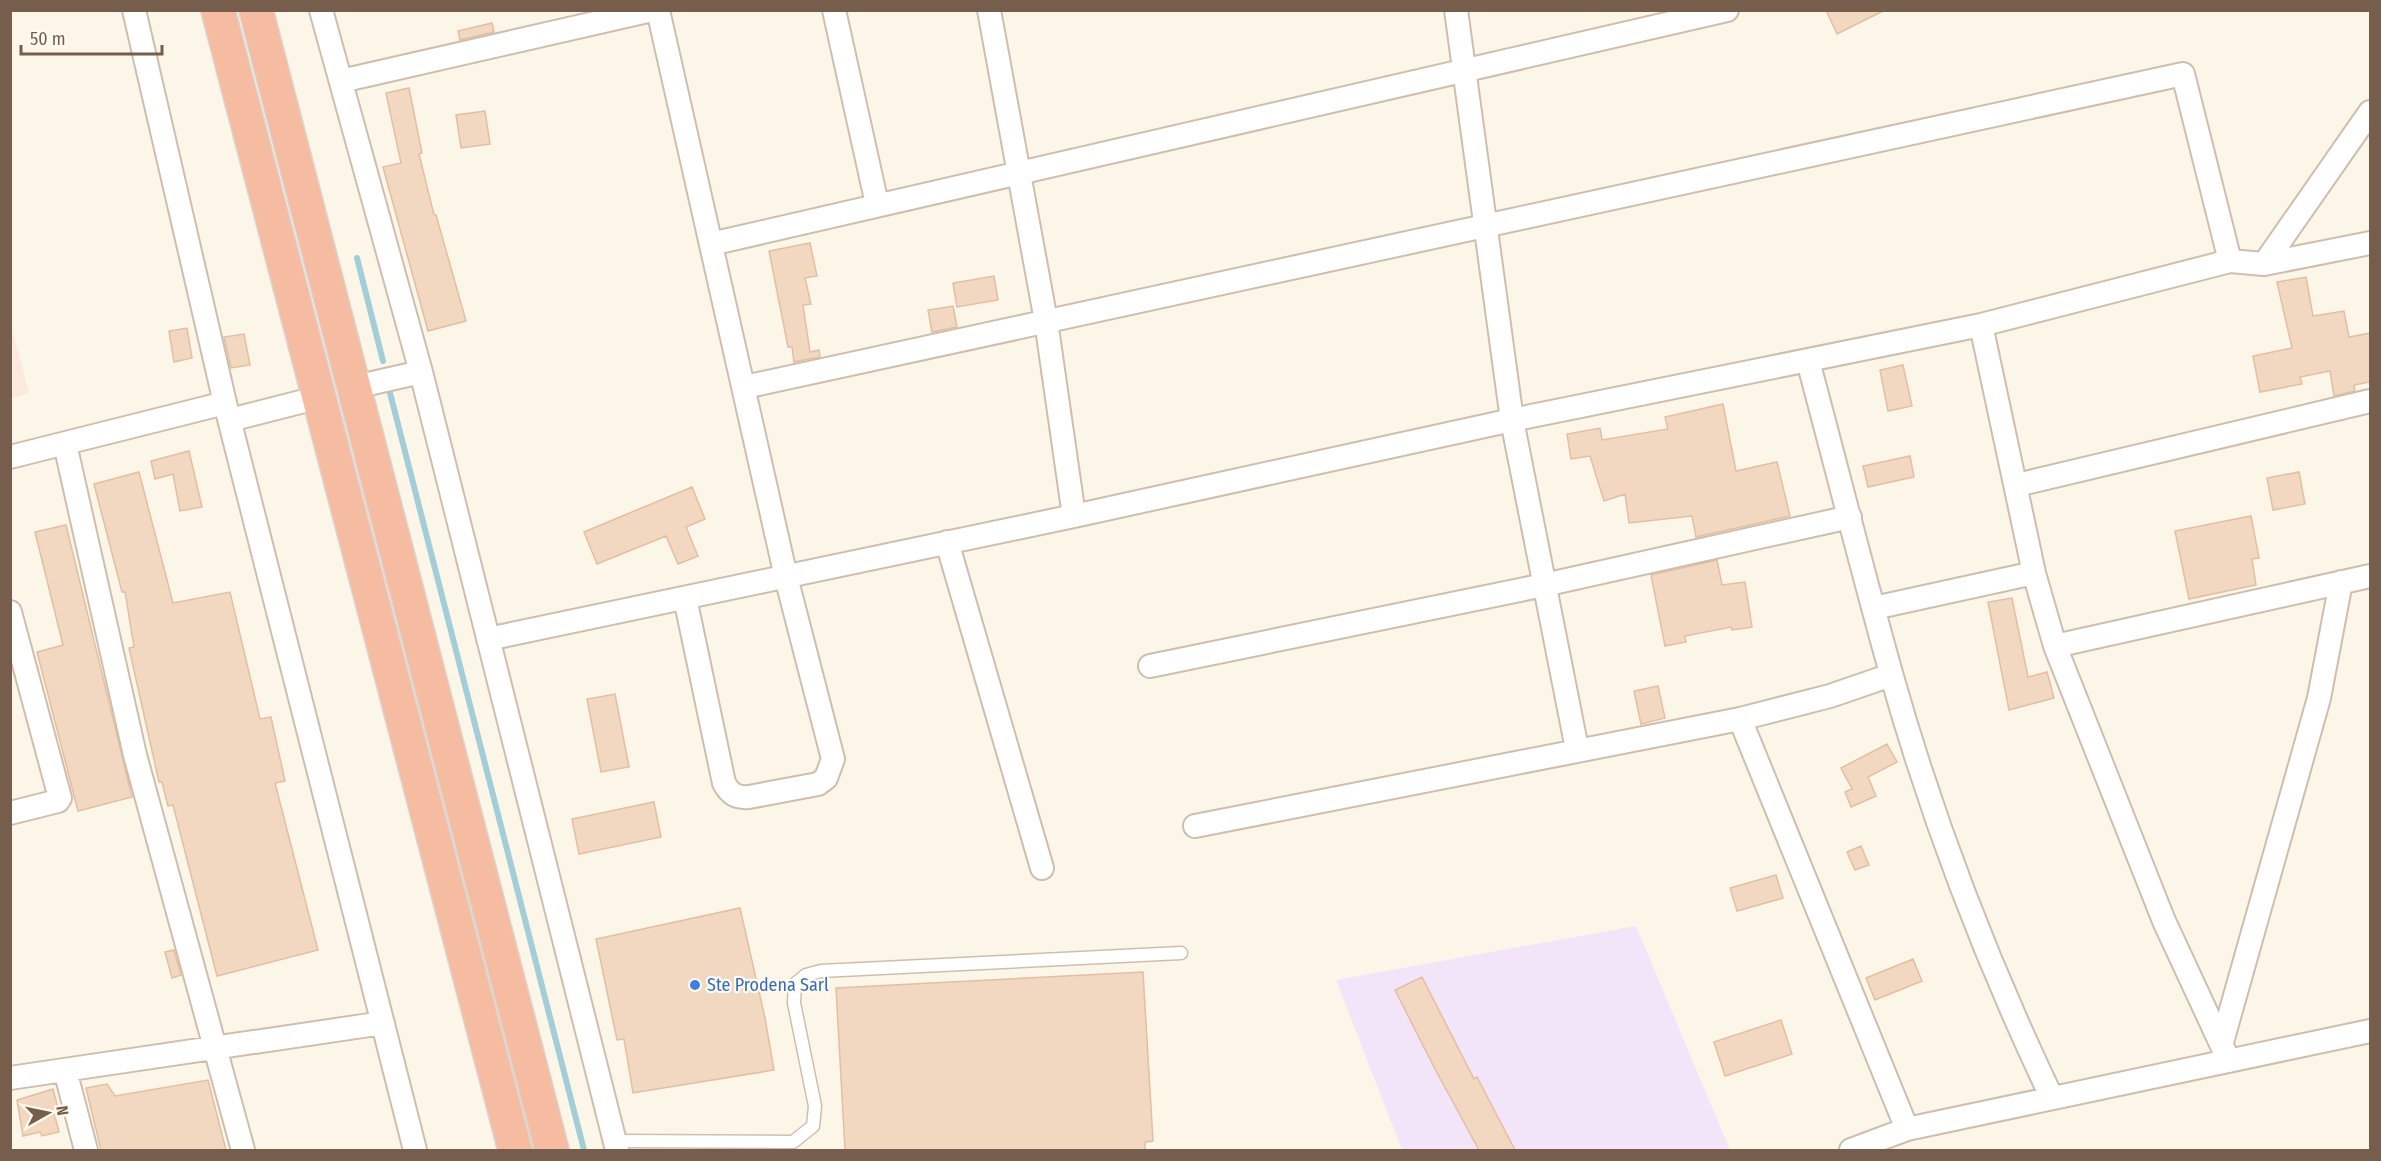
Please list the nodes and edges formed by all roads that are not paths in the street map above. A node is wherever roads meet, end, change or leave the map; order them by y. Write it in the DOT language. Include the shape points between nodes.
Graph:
graph roads {
  1 [pos="134,10"];
  2 [pos="218,10"];
  3 [pos="256,10"];
  4 [pos="321,10"];
  5 [pos="652,10"];
  6 [pos="658,10"];
  7 [pos="834,10"];
  8 [pos="989,10"];
  9 [pos="1456,10"];
  10 [pos="1727,10"];
  11 [pos="1467,70"];
  12 [pos="341,81"];
  13 [pos="2370,112"];
  14 [pos="1018,172"];
  15 [pos="877,204"];
  16 [pos="1485,226"];
  17 [pos="2370,243"];
  18 [pos="711,244"];
  19 [pos="2230,261"];
  20 [pos="2264,264"];
  21 [pos="1046,321"];
  22 [pos="1981,325"];
  23 [pos="1808,361"];
  24 [pos="420,372"];
  25 [pos="355,387"];
  26 [pos="745,387"];
  27 [pos="320,397"];
  28 [pos="2370,401"];
  29 [pos="228,412"];
  30 [pos="1512,420"];
  31 [pos="65,444"];
  32 [pos="10,457"];
  33 [pos="2017,485"];
  34 [pos="1074,516"];
  35 [pos="1850,517"];
  36 [pos="947,543"];
  37 [pos="2034,573"];
  38 [pos="2370,576"];
  39 [pos="786,577"];
  40 [pos="2341,582"];
  41 [pos="1544,585"];
  42 [pos="685,598"];
  43 [pos="1874,608"];
  44 [pos="10,612"];
  45 [pos="488,639"];
  46 [pos="14,642"];
  47 [pos="2055,646"];
  48 [pos="1150,666"];
  49 [pos="1891,675"];
  50 [pos="1740,719"];
  51 [pos="1577,749"];
  52 [pos="10,813"];
  53 [pos="1194,826"];
  54 [pos="1042,868"];
  55 [pos="1181,953"];
  56 [pos="383,1023"];
  57 [pos="2370,1031"];
  58 [pos="217,1048"];
  59 [pos="2225,1052"];
  60 [pos="65,1070"];
  61 [pos="10,1078"];
  62 [pos="2052,1098"];
  63 [pos="1906,1129"];
  64 [pos="616,1146"];
  65 [pos="86,1150"];
  66 [pos="243,1150"];
  67 [pos="416,1150"];
  68 [pos="515,1150"];
  69 [pos="552,1150"];
  70 [pos="1851,1150"];
  1 -- 29 [label="street"];
  2 -- 27 [label="highway"];
  3 -- 25 [label="highway"];
  4 -- 12 [label="street"];
  5 -- 12 [label="street"];
  6 -- 18 [label="street"];
  7 -- 15 [label="street"];
  8 -- 14 [label="street"];
  9 -- 11 [label="street"];
  10 -- 11 [label="street"];
  11 -- 14 [label="street"];
  11 -- 16 [label="street"];
  12 -- 24 [label="street"];
  13 -- 20 [label="street"];
  14 -- 15 [label="street"];
  14 -- 21 [label="street"];
  15 -- 18 [label="street"];
  16 -- 19 [label="street" via="2183,74"];
  16 -- 21 [label="street"];
  16 -- 30 [label="street"];
  17 -- 20 [label="street"];
  18 -- 26 [label="street"];
  19 -- 20 [label="street"];
  19 -- 22 [label="street"];
  21 -- 26 [label="street"];
  21 -- 34 [label="street"];
  22 -- 23 [label="street"];
  22 -- 33 [label="street"];
  23 -- 30 [label="street"];
  23 -- 35 [label="street"];
  24 -- 25 [label="street"];
  24 -- 45 [label="street"];
  25 -- 69 [label="highway"];
  26 -- 39 [label="street"];
  27 -- 29 [label="street"];
  27 -- 68 [label="highway"];
  28 -- 33 [label="street"];
  29 -- 31 [label="street"];
  29 -- 56 [label="street"];
  30 -- 34 [label="street"];
  30 -- 41 [label="street"];
  31 -- 32 [label="street"];
  31 -- 58 [label="street" via="135,755"];
  33 -- 37 [label="street"];
  34 -- 36 [label="street"];
  35 -- 41 [label="street"];
  35 -- 43 [label="street"];
  36 -- 39 [label="street"];
  36 -- 54 [label="street"];
  37 -- 43 [label="street"];
  37 -- 47 [label="street"];
  38 -- 40 [label="street"];
  39 -- 42 [label="street"];
  39 -- 42 [label="street" via="832,759 826,778 818,784 749,797 730,794 724,783"];
  40 -- 47 [label="street"];
  40 -- 59 [label="street" via="2319,698"];
  41 -- 48 [label="street"];
  41 -- 51 [label="street"];
  42 -- 45 [label="street"];
  43 -- 49 [label="street"];
  44 -- 46 [label="street"];
  45 -- 64 [label="street"];
  46 -- 52 [label="street" via="60,798"];
  47 -- 59 [label="street" via="2164,921"];
  49 -- 50 [label="street" via="1830,696"];
  49 -- 62 [label="street" via="1945,841 2010,1009"];
  50 -- 51 [label="street"];
  50 -- 63 [label="street"];
  51 -- 53 [label="street"];
  55 -- 64 [label="lane" via="821,971 806,975 795,984 794,1003 815,1106 813,1126 804,1136 793,1142"];
  56 -- 58 [label="street"];
  56 -- 67 [label="street"];
  57 -- 59 [label="street"];
  58 -- 60 [label="street"];
  58 -- 66 [label="street"];
  59 -- 62 [label="street"];
  60 -- 61 [label="street"];
  60 -- 65 [label="street"];
  62 -- 63 [label="street"];
  63 -- 70 [label="street"];
}
